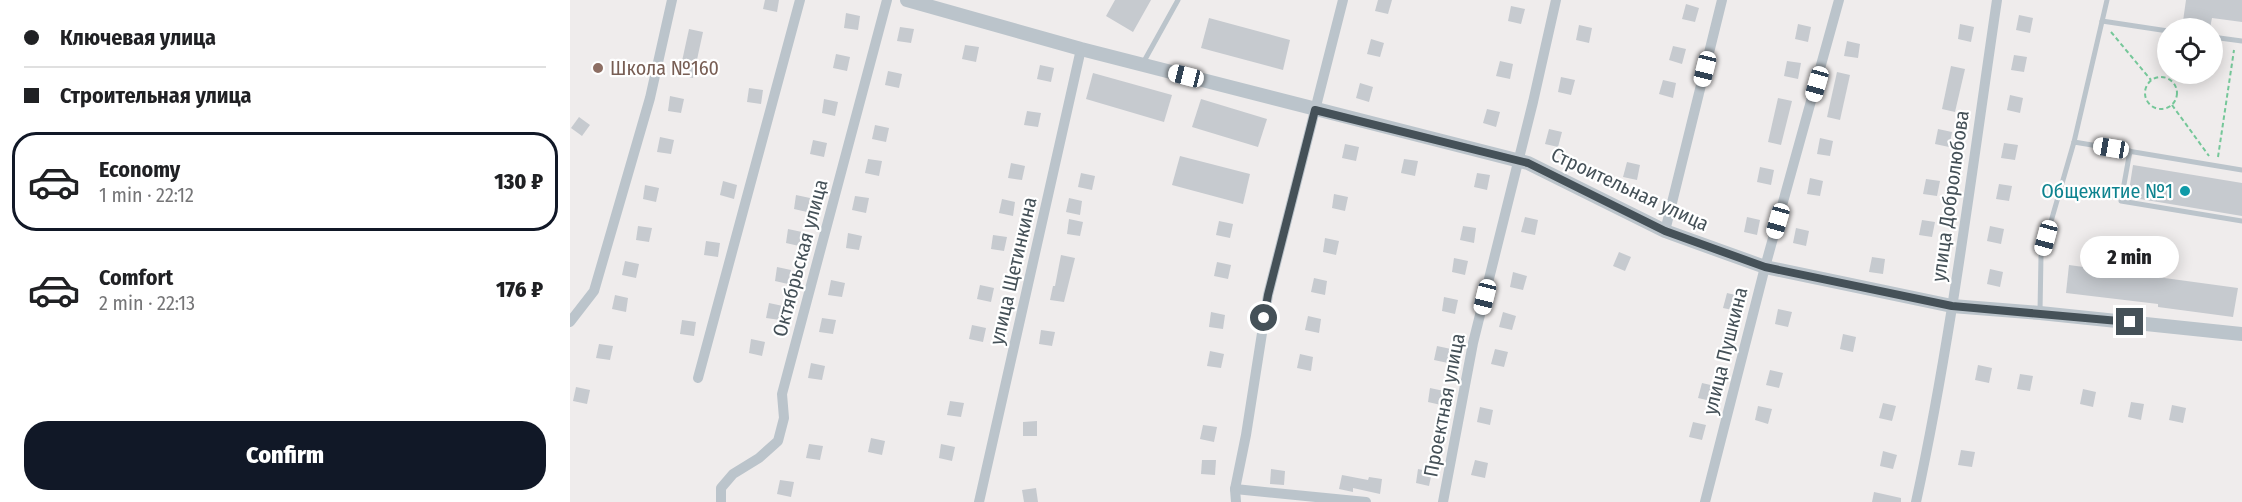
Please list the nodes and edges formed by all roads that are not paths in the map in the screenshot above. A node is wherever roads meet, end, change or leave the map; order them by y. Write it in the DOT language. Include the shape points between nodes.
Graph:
graph roads {
  1 [pos="672,0"];
  2 [pos="800,0"];
  3 [pos="887,0"];
  4 [pos="907,0"];
  5 [pos="1178,0"];
  6 [pos="1343,0"];
  7 [pos="1556,0"];
  8 [pos="1722,0"];
  9 [pos="1839,0"];
  10 [pos="1997,0"];
  11 [pos="2107,0"];
  12 [pos="2102,21"];
  13 [pos="2157,29"];
  14 [pos="2223,39"];
  15 [pos="2239,41"];
  16 [pos="1082,49"];
  17 [pos="1143,64"];
  18 [pos="1315,110"];
  19 [pos="2074,142"];
  20 [pos="2130,151"];
  21 [pos="1518,160"];
  22 [pos="2242,170"];
  23 [pos="2242,221"];
  24 [pos="1665,231"];
  25 [pos="1765,267"];
  26 [pos="1952,306"];
  27 [pos="2040,313"];
  28 [pos="570,322"];
  29 [pos="2242,334"];
  30 [pos="698,378"];
  31 [pos="1235,489"];
  32 [pos="722,502"];
  33 [pos="979,502"];
  34 [pos="1236,502"];
  35 [pos="1366,502"];
  36 [pos="1443,502"];
  37 [pos="1704,502"];
  38 [pos="1916,502"];
  1 -- 28 [label="street" via="650,98 594,291"];
  2 -- 30 [label="street"];
  3 -- 32 [label="street, Октябрьская улица" via="782,394 784,418 778,441 733,474 721,488"];
  4 -- 16 [label="street, Строительная улица"];
  5 -- 17 [label="lane"];
  6 -- 18 [label="street"];
  7 -- 21 [label="street, Проектная улица"];
  8 -- 24 [label="street"];
  9 -- 25 [label="street, улица Пушкина"];
  10 -- 26 [label="street, улица Добролюбова"];
  11 -- 12 [label="lane"];
  12 -- 13 [label="lane"];
  12 -- 19 [label="lane"];
  14 -- 15 [label="lane"];
  16 -- 17 [label="street, Строительная улица"];
  16 -- 33 [label="street, улица Щетинкина"];
  17 -- 18 [label="street, Строительная улица"];
  18 -- 21 [label="street, Строительная улица"];
  18 -- 31 [label="street" via="1268,295"];
  19 -- 20 [label="lane"];
  19 -- 27 [label="lane" via="2041,256"];
  20 -- 22 [label="lane"];
  20 -- 23 [label="lane" via="2121,201"];
  21 -- 24 [label="street, Строительная улица"];
  21 -- 36 [label="street, Проектная улица" via="1473,343"];
  24 -- 25 [label="street, Строительная улица"];
  25 -- 26 [label="street, Строительная улица"];
  25 -- 37 [label="street, улица Пушкина"];
  26 -- 27 [label="street, Строительная улица"];
  26 -- 38 [label="street, улица Добролюбова"];
  27 -- 29 [label="street, Строительная улица"];
  31 -- 34 [label="street"];
  31 -- 35 [label="street"];
}
